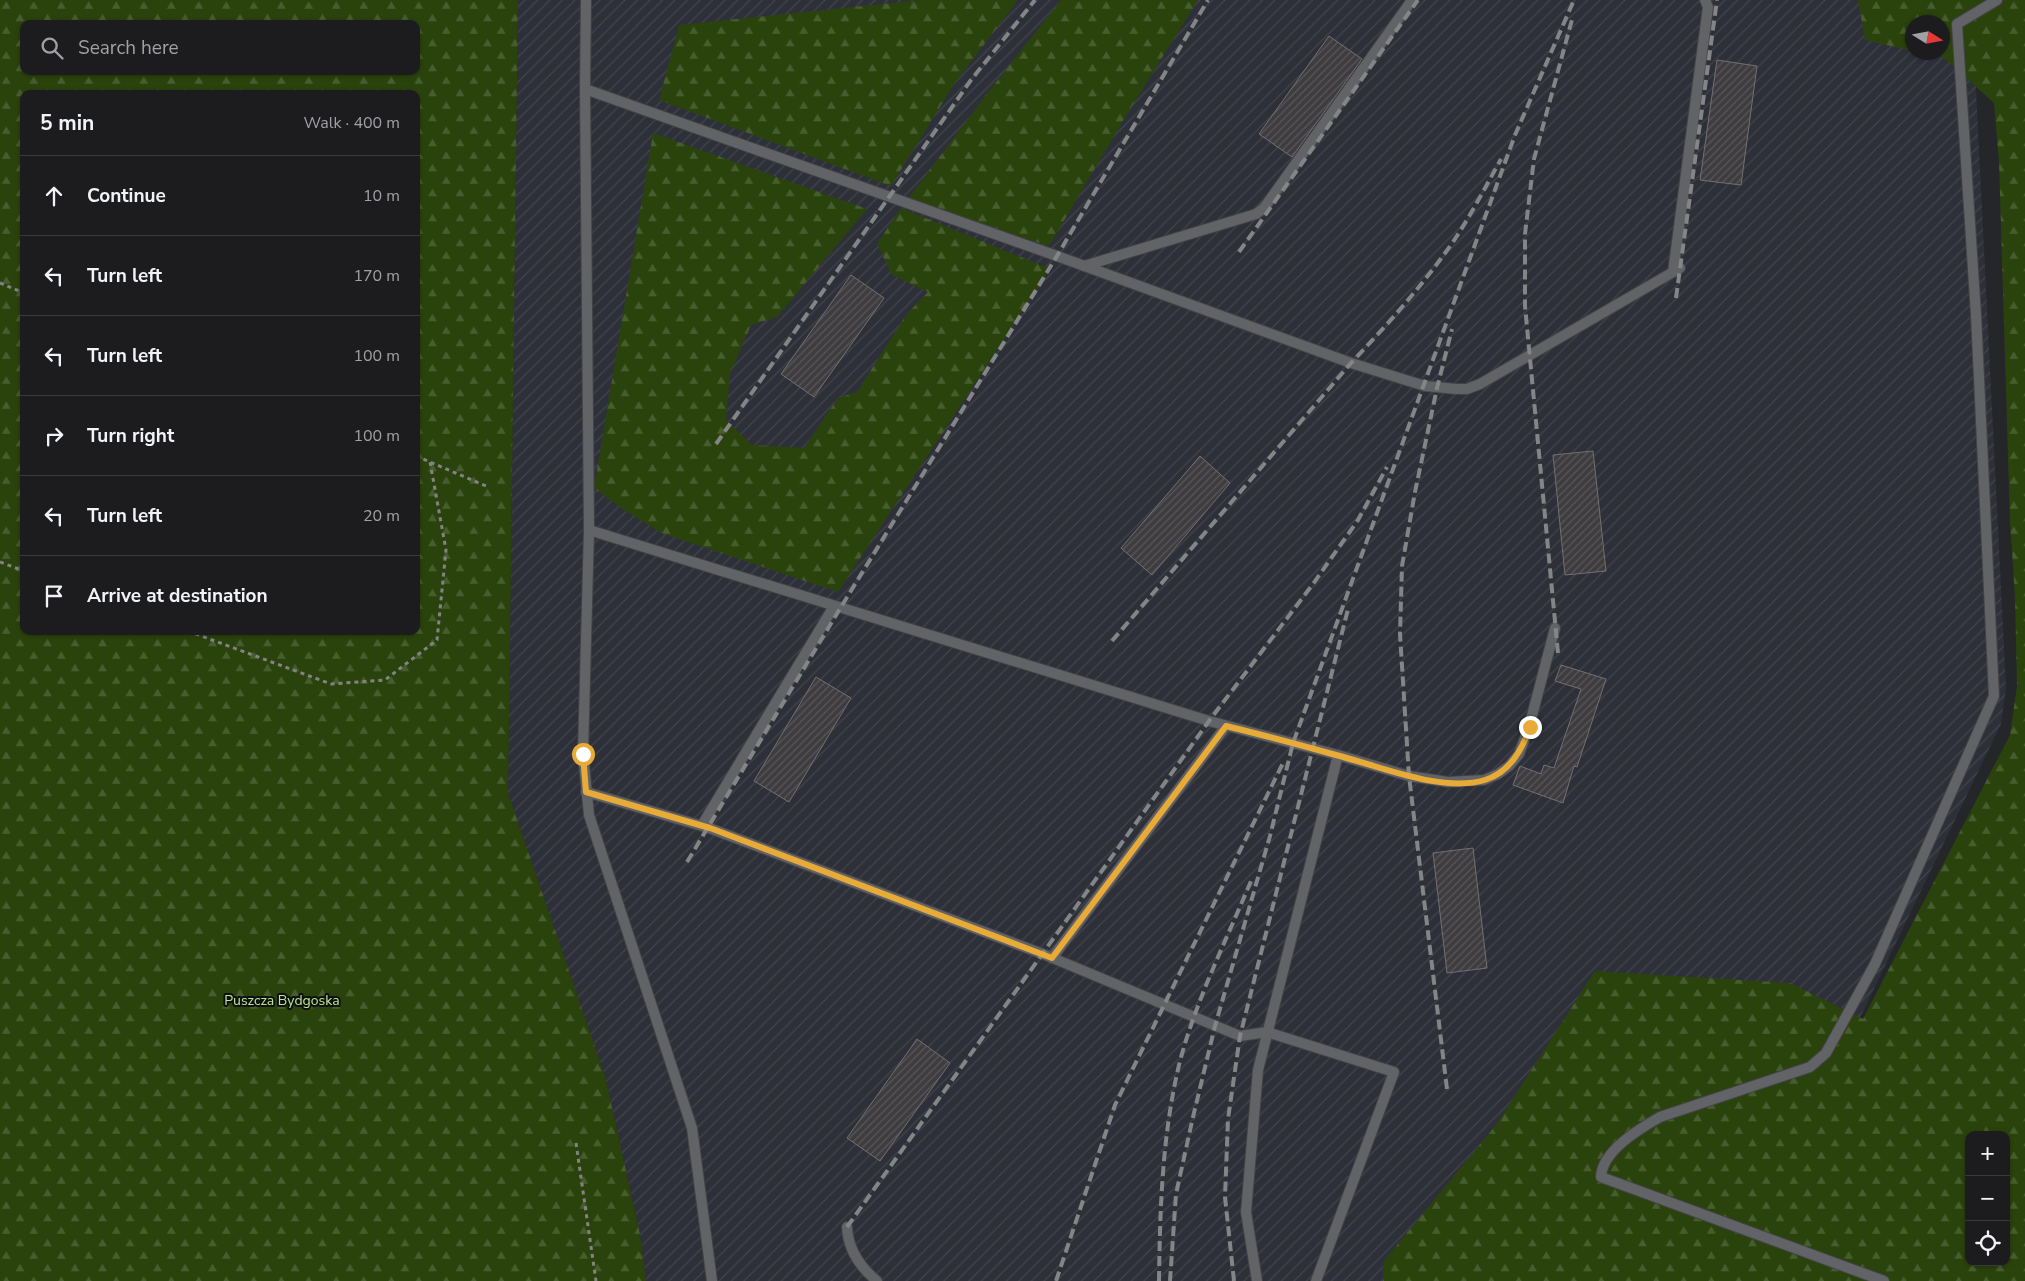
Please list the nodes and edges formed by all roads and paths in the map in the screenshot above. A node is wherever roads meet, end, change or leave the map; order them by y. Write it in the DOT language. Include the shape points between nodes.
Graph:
graph roads {
  1 [pos="586,0"];
  2 [pos="1412,0"];
  3 [pos="1705,0"];
  4 [pos="1998,0"];
  5 [pos="585,89"];
  6 [pos="1084,266"];
  7 [pos="0,283"];
  8 [pos="20,291"];
  9 [pos="420,458"];
  10 [pos="430,462"];
  11 [pos="486,486"];
  12 [pos="589,530"];
  13 [pos="0,562"];
  14 [pos="20,570"];
  15 [pos="834,606"];
  16 [pos="1555,628"];
  17 [pos="199,635"];
  18 [pos="1226,726"];
  19 [pos="1338,755"];
  20 [pos="586,792"];
  21 [pos="702,826"];
  22 [pos="1052,958"];
  23 [pos="1267,1032"];
  24 [pos="576,1143"];
  25 [pos="847,1227"];
  26 [pos="596,1281"];
  27 [pos="712,1281"];
  28 [pos="877,1281"];
  29 [pos="1257,1281"];
  30 [pos="1316,1281"];
  31 [pos="1884,1281"];
  1 -- 5 [label="lane"];
  2 -- 6 [label="lane" via="1264,208 1256,214"];
  3 -- 6 [label="lane" via="1708,7 1677,270 1480,384 1456,389 1425,386 1351,363"];
  4 -- 31 [label="lane" via="1957,24 1976,315 1994,696 1875,964 1826,1053 1810,1067 1660,1117 1645,1125 1609,1154 1601,1177"];
  5 -- 6 [label="lane"];
  5 -- 12 [label="lane"];
  7 -- 8 [label="path"];
  9 -- 10 [label="path"];
  10 -- 11 [label="path"];
  10 -- 17 [label="path" via="446,550 437,640 386,680 331,684"];
  12 -- 15 [label="lane"];
  12 -- 20 [label="lane" via="583,754"];
  13 -- 14 [label="path"];
  15 -- 18 [label="lane"];
  15 -- 21 [label="lane"];
  16 -- 19 [label="lane" via="1525,741 1519,754 1498,774 1484,780 1441,782"];
  18 -- 19 [label="lane"];
  18 -- 22 [label="lane"];
  19 -- 23 [label="lane"];
  20 -- 21 [label="lane"];
  20 -- 27 [label="lane" via="589,815 692,1128"];
  21 -- 22 [label="lane"];
  22 -- 23 [label="lane" via="1240,1036"];
  23 -- 29 [label="lane" via="1258,1070 1246,1212"];
  23 -- 30 [label="lane" via="1394,1072"];
  24 -- 26 [label="path"];
  25 -- 28 [label="lane" via="852,1252"];
}
